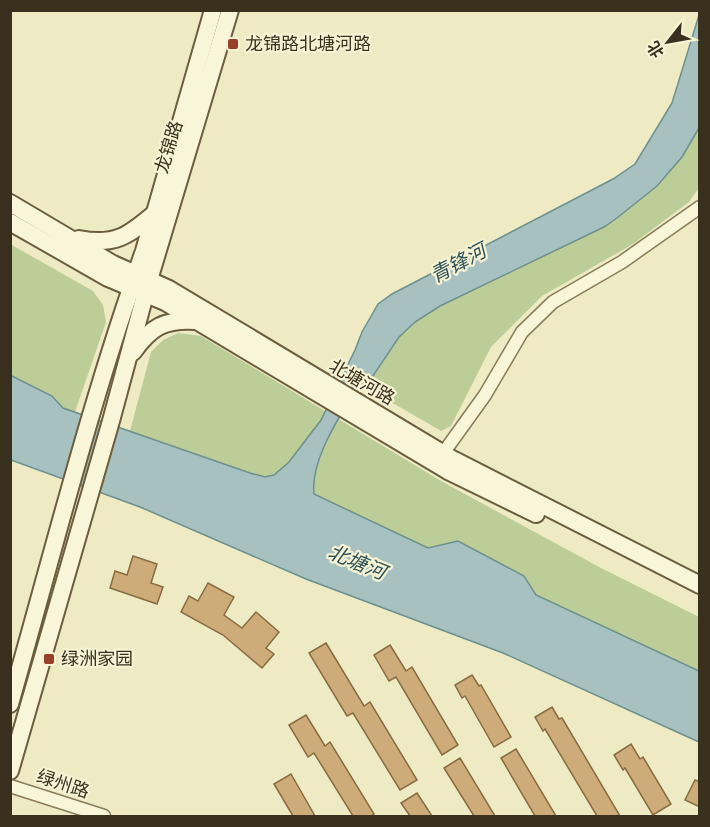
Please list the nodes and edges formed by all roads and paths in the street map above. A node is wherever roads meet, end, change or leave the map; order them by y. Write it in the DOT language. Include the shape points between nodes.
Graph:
graph roads {
  1 [pos="213,10"];
  2 [pos="230,10"];
  3 [pos="10,203"];
  4 [pos="699,207"];
  5 [pos="155,213"];
  6 [pos="10,222"];
  7 [pos="69,238"];
  8 [pos="140,284"];
  9 [pos="198,321"];
  10 [pos="127,360"];
  11 [pos="325,389"];
  12 [pos="440,458"];
  13 [pos="699,585"];
  14 [pos="699,596"];
  15 [pos="10,704"];
  16 [pos="10,771"];
  17 [pos="10,786"];
  18 [pos="104,816"];
  1 -- 5 [label="main road, 龙锦路"];
  2 -- 8 [label="main road, 龙锦路"];
  3 -- 7 [label="main road, 北塘河路"];
  4 -- 12 [label="street" via="622,262 553,302 522,332"];
  5 -- 7 [label="main road" via="131,233 115,240 97,243"];
  5 -- 8 [label="main road, 龙锦路"];
  6 -- 8 [label="main road, 北塘河路" via="108,278"];
  7 -- 8 [label="main road, 北塘河路"];
  8 -- 9 [label="main road, 北塘河路"];
  8 -- 10 [label="main road"];
  8 -- 11 [label="main road, 北塘河路" via="169,289"];
  8 -- 15 [label="main road" via="92,415"];
  9 -- 10 [label="main road" via="179,320 152,329"];
  9 -- 11 [label="main road, 北塘河路"];
  10 -- 16 [label="main road"];
  11 -- 12 [label="main road, 北塘河路"];
  12 -- 13 [label="main road, 北塘河路"];
  12 -- 14 [label="main road, 北塘河路" via="448,471"];
  17 -- 18 [label="street, 绿州路"];
}
